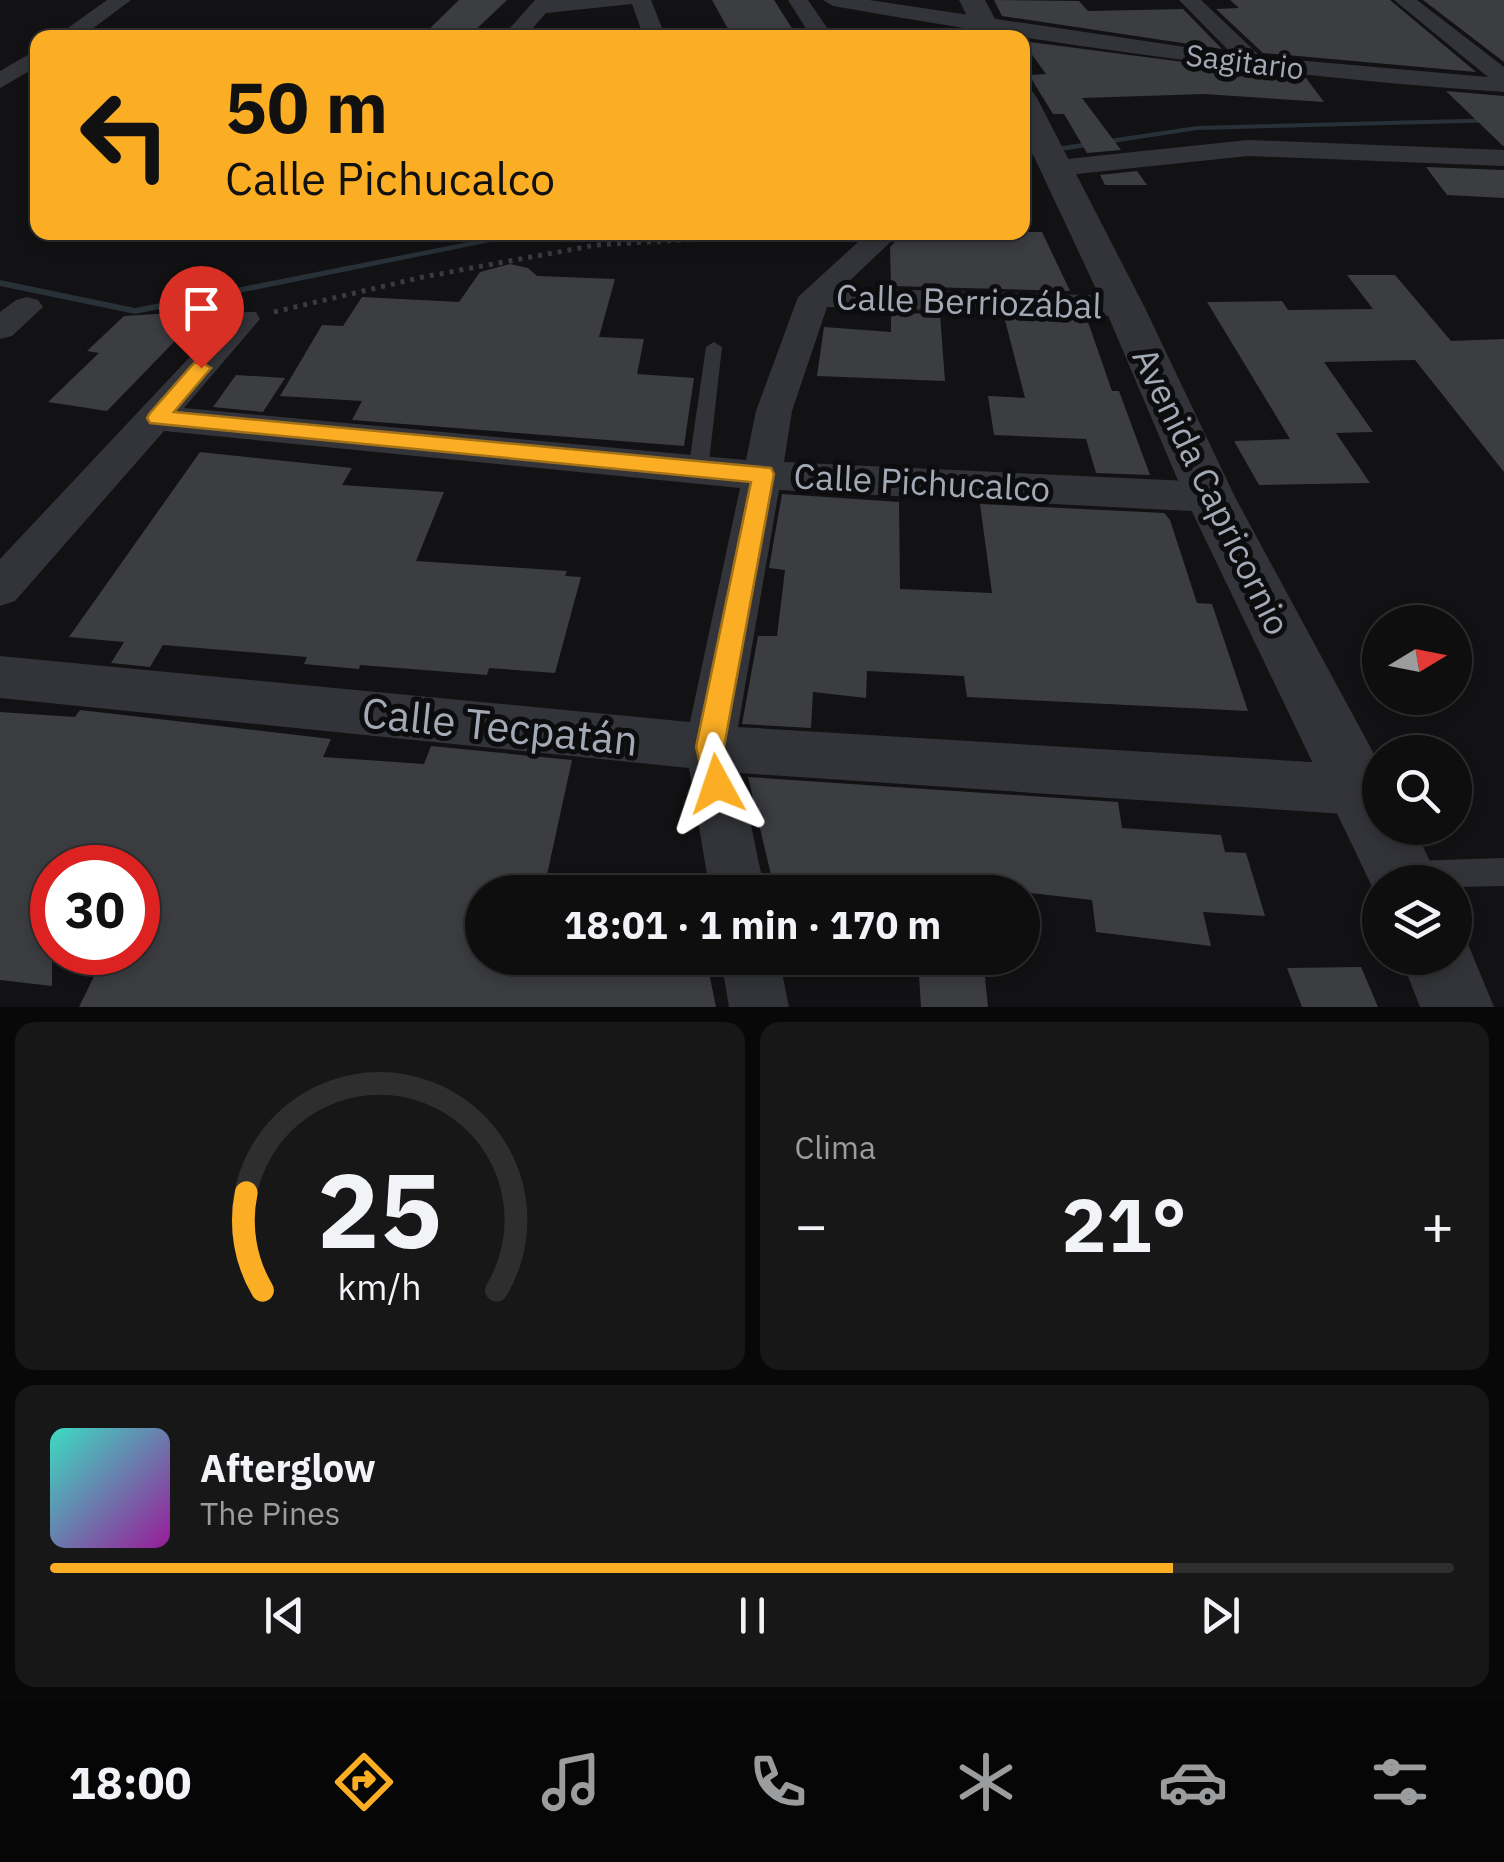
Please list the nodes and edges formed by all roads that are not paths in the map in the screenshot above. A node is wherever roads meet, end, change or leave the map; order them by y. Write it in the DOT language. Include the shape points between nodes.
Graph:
graph roads {
  1 [pos="121,0"];
  2 [pos="626,0"];
  3 [pos="640,0"];
  4 [pos="798,0"];
  5 [pos="833,0"];
  6 [pos="972,0"];
  7 [pos="1189,0"];
  8 [pos="1404,0"];
  9 [pos="544,4"];
  10 [pos="78,30"];
  11 [pos="520,30"];
  12 [pos="652,30"];
  13 [pos="818,30"];
  14 [pos="979,30"];
  15 [pos="988,30"];
  16 [pos="1030,37"];
  17 [pos="30,61"];
  18 [pos="1255,64"];
  19 [pos="4,79"];
  20 [pos="30,79"];
  21 [pos="1504,82"];
  22 [pos="1030,114"];
  23 [pos="1051,155"];
  24 [pos="1504,158"];
  25 [pos="878,240"];
  26 [pos="814,297"];
  27 [pos="1124,306"];
  28 [pos="27,307"];
  29 [pos="244,318"];
  30 [pos="0,329"];
  31 [pos="714,347"];
  32 [pos="158,418"];
  33 [pos="698,471"];
  34 [pos="763,474"];
  35 [pos="1210,497"];
  36 [pos="0,588"];
  37 [pos="0,677"];
  38 [pos="710,747"];
  39 [pos="1360,790"];
  40 [pos="1397,865"];
  41 [pos="1504,872"];
  42 [pos="1472,874"];
  43 [pos="734,875"];
  44 [pos="753,975"];
  45 [pos="1444,975"];
  46 [pos="759,1007"];
  47 [pos="1457,1007"];
  1 -- 10 [label="street"];
  2 -- 9 [label="street"];
  3 -- 12 [label="street"];
  4 -- 13 [label="street"];
  5 -- 14 [label="street, Sagitario"];
  6 -- 15 [label="street"];
  7 -- 18 [label="street"];
  8 -- 21 [label="street"];
  9 -- 11 [label="street"];
  16 -- 18 [label="street, Sagitario"];
  17 -- 19 [label="street"];
  18 -- 21 [label="street, Sagitario"];
  19 -- 20 [label="street"];
  22 -- 23 [label="street, Avenida Capricornio"];
  23 -- 24 [label="street" via="1248,148"];
  23 -- 27 [label="street, Avenida Capricornio"];
  25 -- 26 [label="street"];
  26 -- 27 [label="street, Calle Berriozábal"];
  26 -- 34 [label="street" via="774,412"];
  27 -- 35 [label="street, Avenida Capricornio"];
  28 -- 30 [label="street"];
  29 -- 32 [label="street"];
  31 -- 33 [label="lane"];
  32 -- 33 [label="street, Calle Pichucalco"];
  32 -- 36 [label="street"];
  33 -- 34 [label="street, Calle Pichucalco"];
  34 -- 35 [label="street, Calle Pichucalco"];
  34 -- 38 [label="street"];
  35 -- 39 [label="street, Avenida Capricornio"];
  37 -- 38 [label="street, Calle Tecpatán"];
  38 -- 39 [label="street, Calle Tecpatán"];
  38 -- 43 [label="street"];
  39 -- 40 [label="street, Avenida Capricornio"];
  41 -- 42 [label="lane"];
  44 -- 46 [label="street"];
  45 -- 47 [label="street"];
}
